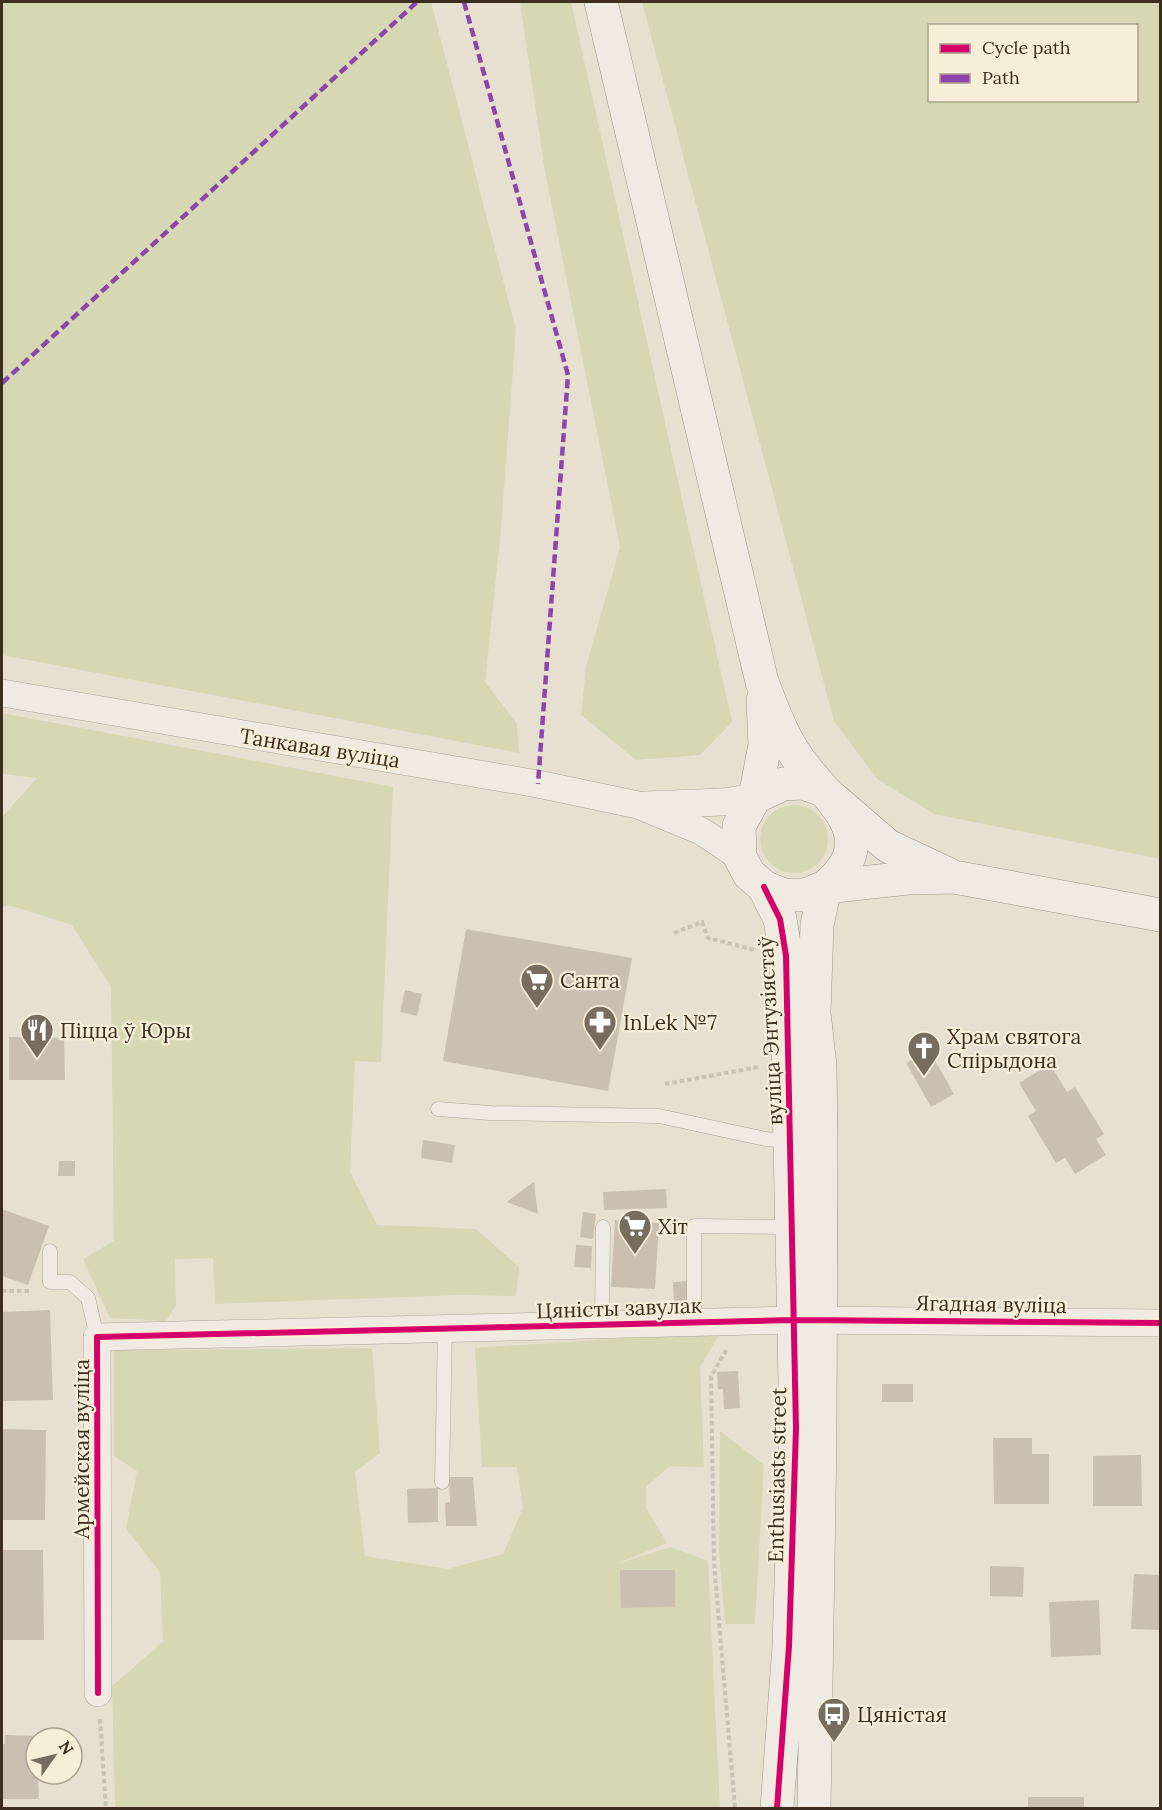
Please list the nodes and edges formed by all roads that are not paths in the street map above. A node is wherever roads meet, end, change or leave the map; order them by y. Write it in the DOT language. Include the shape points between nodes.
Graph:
graph roads {
  1 [pos="601,2"];
  2 [pos="762,681"];
  3 [pos="2,693"];
  4 [pos="831,796"];
  5 [pos="755,797"];
  6 [pos="638,805"];
  7 [pos="740,856"];
  8 [pos="954,877"];
  9 [pos="889,881"];
  10 [pos="764,887"];
  11 [pos="825,887"];
  12 [pos="1161,915"];
  13 [pos="820,1066"];
  14 [pos="438,1109"];
  15 [pos="806,1142"];
  16 [pos="603,1227"];
  17 [pos="793,1227"];
  18 [pos="50,1251"];
  19 [pos="808,1320"];
  20 [pos="1161,1323"];
  21 [pos="446,1330"];
  22 [pos="97,1337"];
  23 [pos="442,1482"];
  24 [pos="99,1693"];
  25 [pos="777,1809"];
  26 [pos="814,1809"];
  1 -- 2 [label="street"];
  2 -- 4 [label="street" via="777,722 797,758"];
  2 -- 5 [label="street" via="765,745"];
  3 -- 6 [label="street, Танкавая вуліца" via="538,784"];
  4 -- 5 [label="street" via="803,783 783,783"];
  4 -- 8 [label="street" via="888,846"];
  4 -- 11 [label="street" via="845,815 851,836 843,867"];
  5 -- 6 [label="street, Танкавая вуліца"];
  5 -- 7 [label="street" via="739,826"];
  6 -- 7 [label="street, Танкавая вуліца" via="701,831"];
  7 -- 10 [label="street" via="749,874"];
  8 -- 9 [label="street"];
  8 -- 12 [label="street"];
  9 -- 11 [label="street"];
  9 -- 13 [label="street" via="849,899 839,911 833,930"];
  10 -- 11 [label="street" via="784,895 805,895"];
  10 -- 15 [label="street, вуліца Энтузіястаў" via="780,919 786,956 787,1066"];
  11 -- 13 [label="street" via="817,925 814,1012"];
  13 -- 15 [label="street"];
  14 -- 15 [label="lane" via="659,1116 765,1139"];
  15 -- 17 [label="street, Enthusiasts street"];
  15 -- 19 [label="street, Enthusiasts street"];
  16 -- 17 [label="lane" via="602,1320 693,1319 694,1226"];
  17 -- 19 [label="street, Enthusiasts street"];
  18 -- 22 [label="lane" via="50,1282 70,1282 88,1298"];
  19 -- 20 [label="street, Ягадная вуліца"];
  19 -- 21 [label="street, Цяністы завулак"];
  19 -- 25 [label="street, Enthusiasts street" via="796,1428 789,1646"];
  19 -- 26 [label="street, Enthusiasts street"];
  21 -- 22 [label="street, Армейская вуліца"];
  21 -- 23 [label="lane"];
  22 -- 24 [label="street, Армейская вуліца"];
}
